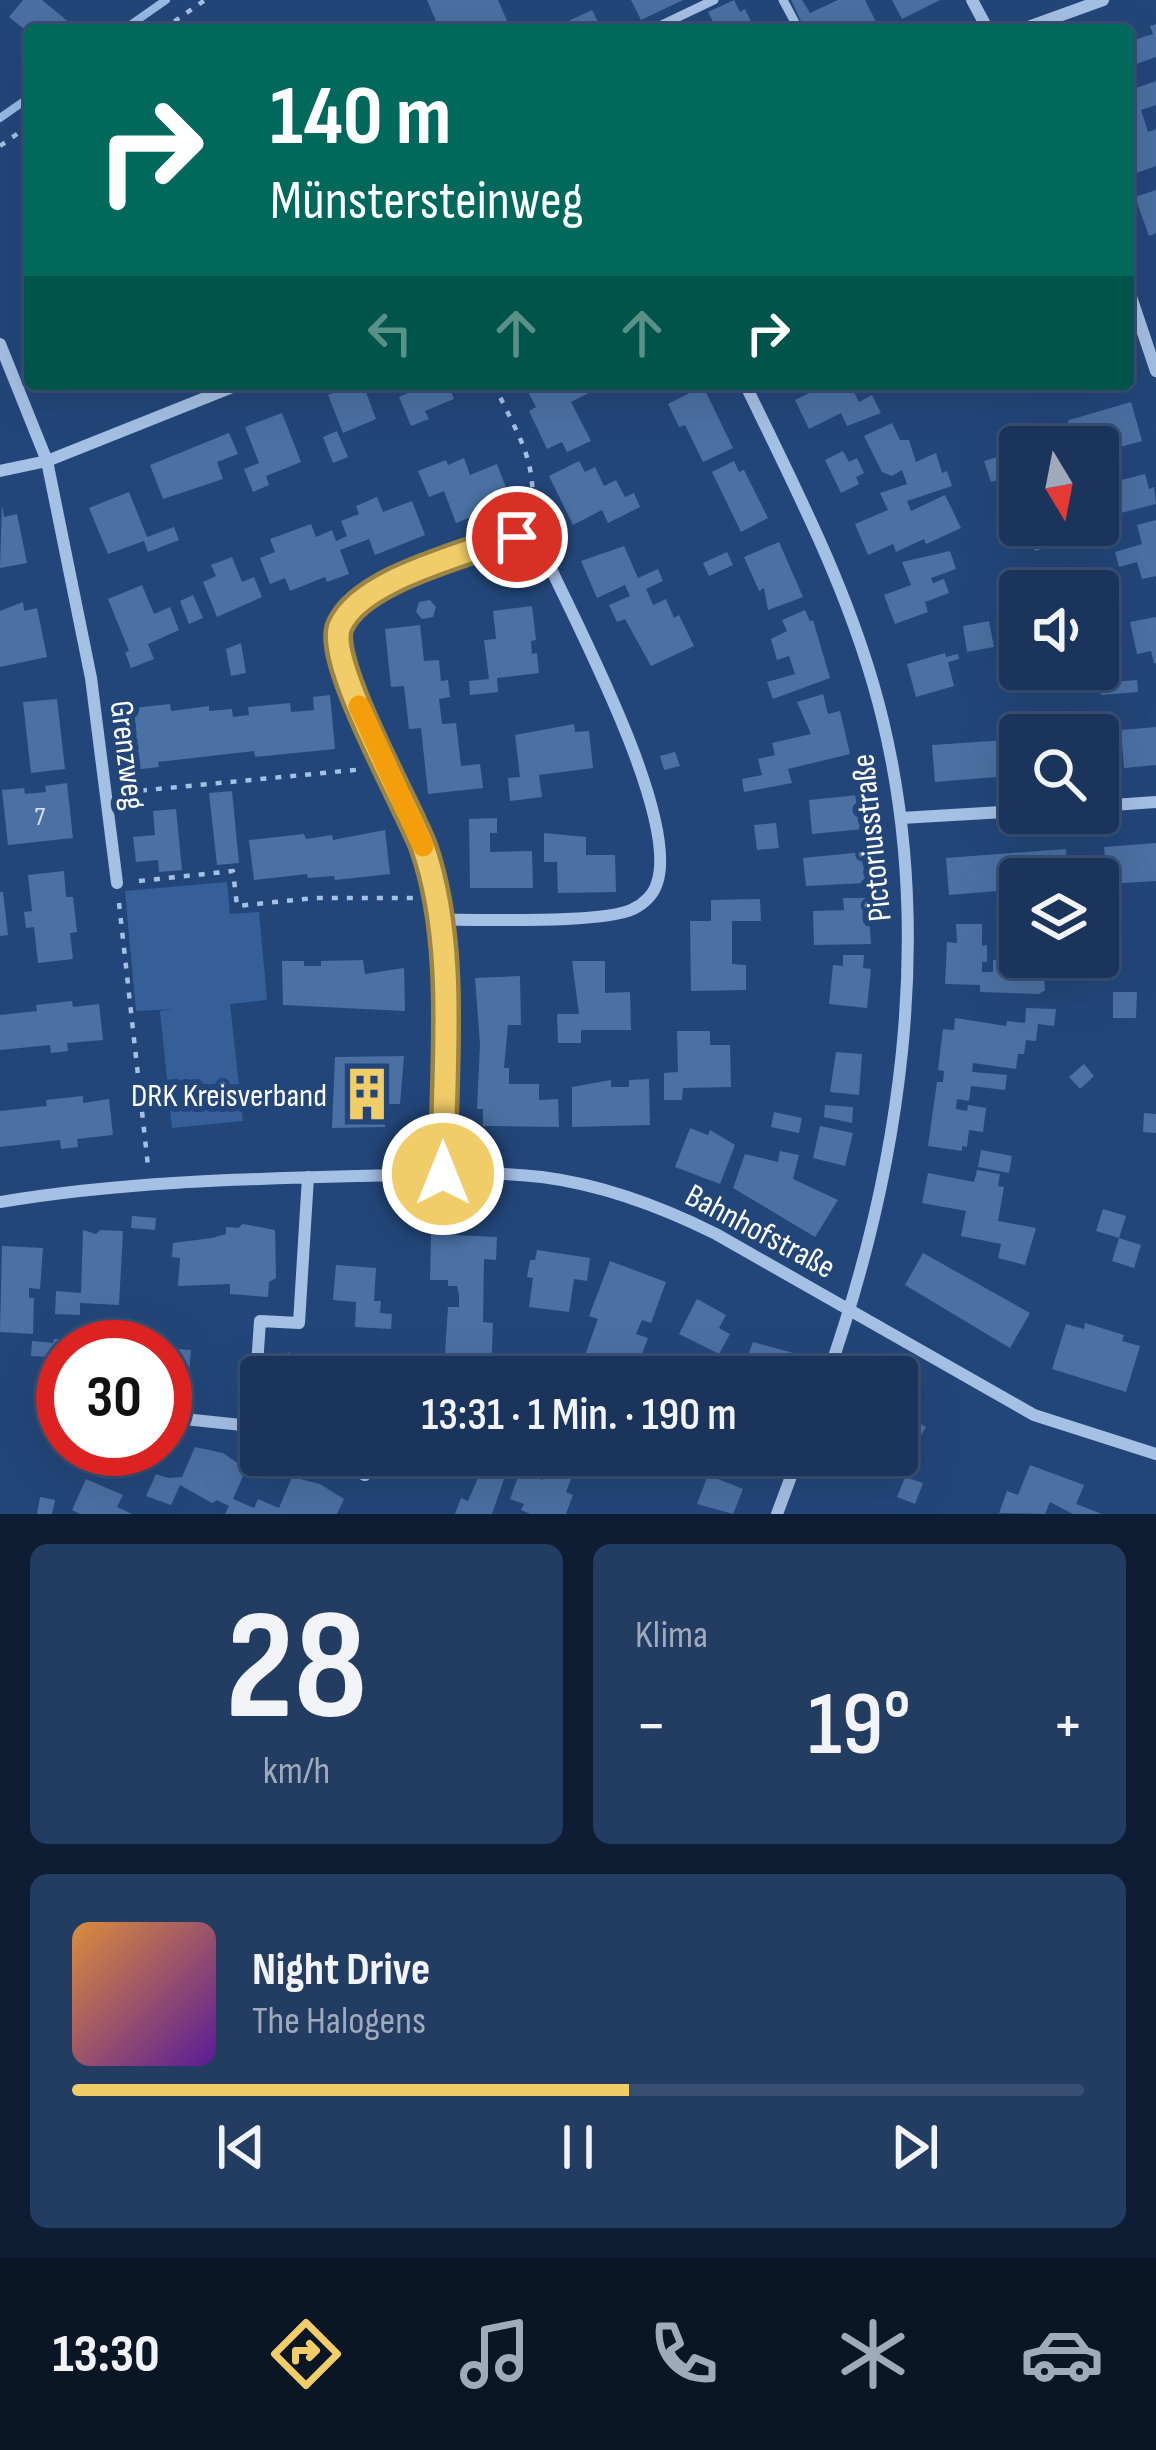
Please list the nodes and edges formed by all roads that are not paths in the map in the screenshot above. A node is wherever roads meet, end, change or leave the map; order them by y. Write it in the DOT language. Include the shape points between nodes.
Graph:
graph roads {
  1 [pos="714,0"];
  2 [pos="1103,0"];
  3 [pos="664,24"];
  4 [pos="1042,24"];
  5 [pos="1134,306"];
  6 [pos="0,344"];
  7 [pos="1156,370"];
  8 [pos="225,390"];
  9 [pos="748,390"];
  10 [pos="47,460"];
  11 [pos="0,471"];
  12 [pos="1156,802"];
  13 [pos="1119,805"];
  14 [pos="999,812"];
  15 [pos="901,818"];
  16 [pos="117,883"];
  17 [pos="440,920"];
  18 [pos="443,1174"];
  19 [pos="308,1178"];
  20 [pos="0,1202"];
  21 [pos="850,1310"];
  22 [pos="259,1356"];
  23 [pos="834,1356"];
  24 [pos="192,1420"];
  25 [pos="240,1424"];
  26 [pos="1156,1454"];
  27 [pos="791,1476"];
  28 [pos="777,1514"];
  1 -- 3 [label="lane"];
  2 -- 4 [label="street"];
  5 -- 7 [label="street"];
  6 -- 10 [label="street, Grenzweg"];
  8 -- 10 [label="street"];
  9 -- 15 [label="street, Pictoriusstraße" via="859,642"];
  10 -- 11 [label="street"];
  10 -- 16 [label="street, Grenzweg" via="92,678"];
  12 -- 13 [label="street"];
  14 -- 15 [label="street"];
  15 -- 21 [label="street, Pictoriusstraße" via="908,1005 888,1151"];
  17 -- 17 [label="street" via="614,916 646,901 657,886 657,837 634,754 544,554 527,539 498,541 370,591 338,630 342,668 423,848"];
  17 -- 18 [label="street"];
  18 -- 19 [label="street, Bahnhofstraße"];
  18 -- 21 [label="street, Bahnhofstraße" via="540,1177 619,1192 668,1210"];
  19 -- 20 [label="street, Bahnhofstraße" via="150,1184"];
  19 -- 22 [label="street" via="299,1323 260,1321"];
  21 -- 23 [label="street, Pictoriusstraße"];
  21 -- 26 [label="street, Bahnhofstraße" via="1034,1415"];
  24 -- 25 [label="street"];
  27 -- 28 [label="street"];
}
